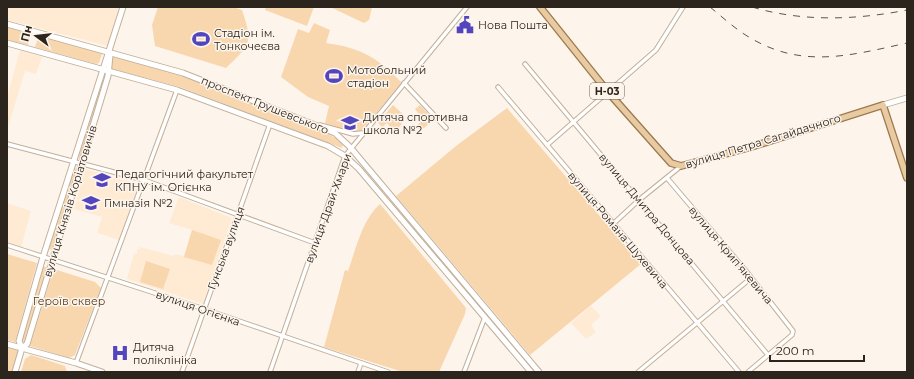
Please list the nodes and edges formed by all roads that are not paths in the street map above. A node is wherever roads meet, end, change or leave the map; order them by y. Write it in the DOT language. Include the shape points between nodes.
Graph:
graph roads {
  1 [pos="123,7"];
  2 [pos="467,7"];
  3 [pos="540,7"];
  4 [pos="684,7"];
  5 [pos="7,24"];
  6 [pos="7,44"];
  7 [pos="110,52"];
  8 [pos="525,64"];
  9 [pos="102,69"];
  10 [pos="109,71"];
  11 [pos="404,83"];
  12 [pos="498,88"];
  13 [pos="177,90"];
  14 [pos="608,92"];
  15 [pos="907,98"];
  16 [pos="883,105"];
  17 [pos="574,121"];
  18 [pos="310,122"];
  19 [pos="270,124"];
  20 [pos="446,128"];
  21 [pos="363,133"];
  22 [pos="7,144"];
  23 [pos="547,145"];
  24 [pos="350,147"];
  25 [pos="345,156"];
  26 [pos="74,162"];
  27 [pos="81,164"];
  28 [pos="681,166"];
  29 [pos="667,178"];
  30 [pos="907,178"];
  31 [pos="144,180"];
  32 [pos="639,200"];
  33 [pos="238,215"];
  34 [pos="613,224"];
  35 [pos="315,243"];
  36 [pos="7,245"];
  37 [pos="43,257"];
  38 [pos="53,260"];
  39 [pos="107,278"];
  40 [pos="751,278"];
  41 [pos="724,301"];
  42 [pos="204,309"];
  43 [pos="485,317"];
  44 [pos="697,323"];
  45 [pos="283,337"];
  46 [pos="7,344"];
  47 [pos="22,348"];
  48 [pos="768,355"];
  49 [pos="76,362"];
  50 [pos="361,363"];
  51 [pos="15,372"];
  52 [pos="102,372"];
  53 [pos="182,372"];
  54 [pos="270,372"];
  55 [pos="358,372"];
  56 [pos="388,372"];
  57 [pos="464,372"];
  58 [pos="531,372"];
  59 [pos="539,372"];
  60 [pos="638,372"];
  61 [pos="739,372"];
  62 [pos="748,372"];
  1 -- 7 [label="main road, вулиця Князів Коріатовичів"];
  2 -- 11 [label="street, вулиця Драй-Хмари"];
  3 -- 14 [label="main road, Н-03"];
  4 -- 14 [label="street" via="656,50"];
  5 -- 7 [label="main road, проспект Грушевського"];
  6 -- 9 [label="main road, проспект Грушевського"];
  7 -- 9 [label="main road, вулиця Князів Коріатовичів"];
  7 -- 10 [label="main road, вулиця Князів Коріатовичів"];
  7 -- 18 [label="main road, проспект Грушевського" via="183,72"];
  8 -- 17 [label="street, вулиця Дмитра Донцова"];
  9 -- 10 [label="main road, проспект Грушевського"];
  9 -- 26 [label="main road, вулиця Князів Коріатовичів"];
  10 -- 13 [label="main road, проспект Грушевського"];
  10 -- 27 [label="main road, вулиця Князів Коріатовичів"];
  11 -- 20 [label="street"];
  11 -- 21 [label="street, вулиця Драй-Хмари"];
  12 -- 23 [label="street, вулиця Романа Шухевича"];
  13 -- 19 [label="main road, проспект Грушевського"];
  13 -- 31 [label="street"];
  14 -- 17 [label="street"];
  14 -- 28 [label="main road, Н-03" via="671,163"];
  15 -- 16 [label="main road, вулиця Петра Сагайдачного"];
  16 -- 28 [label="main road, вулиця Петра Сагайдачного" via="751,147"];
  16 -- 30 [label="main road"];
  17 -- 23 [label="street"];
  17 -- 32 [label="street, вулиця Дмитра Донцова"];
  18 -- 21 [label="street" via="353,134"];
  18 -- 24 [label="main road, проспект Грушевського" via="335,133"];
  19 -- 25 [label="main road, проспект Грушевського" via="328,146"];
  19 -- 33 [label="street, Гунська вулиця"];
  21 -- 24 [label="street, вулиця Драй-Хмари"];
  22 -- 26 [label="street"];
  23 -- 34 [label="street, вулиця Романа Шухевича"];
  24 -- 25 [label="street, вулиця Драй-Хмари"];
  24 -- 59 [label="main road, проспект Грушевського"];
  25 -- 35 [label="street, вулиця Драй-Хмари"];
  25 -- 43 [label="main road, проспект Грушевського" via="359,169"];
  26 -- 27 [label="street"];
  26 -- 37 [label="main road, вулиця Князів Коріатовичів"];
  27 -- 31 [label="street"];
  27 -- 38 [label="main road, вулиця Князів Коріатовичів"];
  28 -- 29 [label="street, вулиця Петра Сагайдачного"];
  29 -- 32 [label="street, вулиця Петра Сагайдачного"];
  29 -- 40 [label="street, вулиця Крипʼякевича"];
  31 -- 33 [label="street"];
  31 -- 39 [label="street"];
  32 -- 34 [label="street, вулиця Петра Сагайдачного"];
  32 -- 41 [label="street, вулиця Дмитра Донцова"];
  33 -- 35 [label="street"];
  33 -- 42 [label="street, Гунська вулиця"];
  34 -- 44 [label="street, вулиця Романа Шухевича"];
  35 -- 45 [label="street, вулиця Драй-Хмари"];
  36 -- 37 [label="street, вулиця Огієнка"];
  37 -- 38 [label="street, вулиця Огієнка"];
  37 -- 47 [label="main road, вулиця Князів Коріатовичів" via="19,341"];
  38 -- 39 [label="street, вулиця Огієнка"];
  38 -- 47 [label="main road, вулиця Князів Коріатовичів" via="27,344"];
  39 -- 42 [label="street, вулиця Огієнка"];
  39 -- 49 [label="street"];
  40 -- 41 [label="street"];
  40 -- 48 [label="street, вулиця Крипʼякевича" via="793,333"];
  41 -- 44 [label="street"];
  41 -- 48 [label="street, вулиця Дмитра Донцова"];
  42 -- 45 [label="street, вулиця Огієнка"];
  42 -- 53 [label="street, Гунська вулиця"];
  43 -- 57 [label="street"];
  43 -- 58 [label="main road, проспект Грушевського"];
  44 -- 60 [label="street"];
  44 -- 61 [label="street, вулиця Романа Шухевича"];
  45 -- 50 [label="street, вулиця Огієнка"];
  45 -- 54 [label="street, вулиця Драй-Хмари"];
  46 -- 47 [label="main road"];
  47 -- 49 [label="main road"];
  47 -- 51 [label="main road, вулиця Князів Коріатовичів"];
  48 -- 62 [label="street"];
  49 -- 52 [label="main road"];
  50 -- 55 [label="street"];
  50 -- 56 [label="street, вулиця Огієнка"];
}
